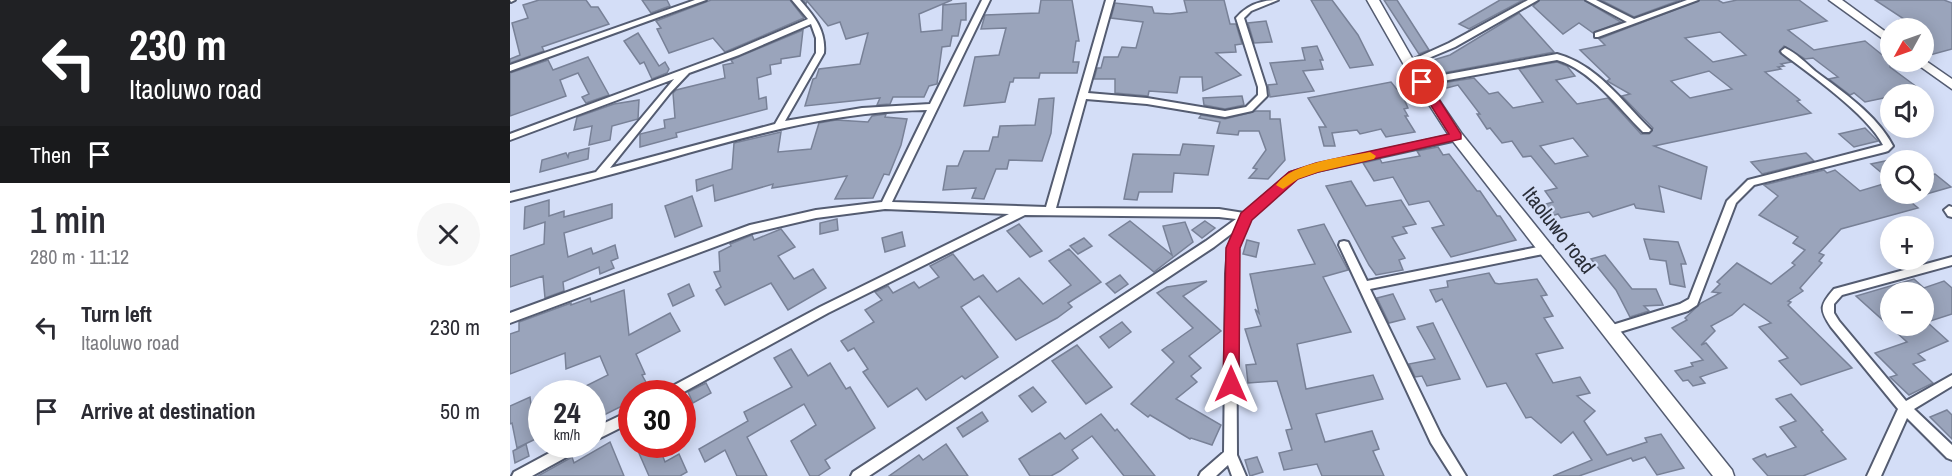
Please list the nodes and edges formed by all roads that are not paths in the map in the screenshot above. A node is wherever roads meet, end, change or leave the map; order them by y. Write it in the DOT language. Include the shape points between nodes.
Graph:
graph roads {
  1 [pos="702,0"];
  2 [pos="796,0"];
  3 [pos="986,0"];
  4 [pos="1110,0"];
  5 [pos="1274,0"];
  6 [pos="1373,0"];
  7 [pos="1534,0"];
  8 [pos="1590,0"];
  9 [pos="1694,0"];
  10 [pos="1835,0"];
  11 [pos="813,20"];
  12 [pos="1633,22"];
  13 [pos="1880,33"];
  14 [pos="1598,35"];
  15 [pos="1785,51"];
  16 [pos="1409,63"];
  17 [pos="510,68"];
  18 [pos="687,71"];
  19 [pos="1934,71"];
  20 [pos="1949,80"];
  21 [pos="1422,82"];
  22 [pos="1083,96"];
  23 [pos="932,107"];
  24 [pos="778,124"];
  25 [pos="1646,130"];
  26 [pos="1457,136"];
  27 [pos="510,137"];
  28 [pos="599,176"];
  29 [pos="510,196"];
  30 [pos="885,205"];
  31 [pos="1025,211"];
  32 [pos="1050,211"];
  33 [pos="1246,217"];
  34 [pos="1344,245"];
  35 [pos="1548,249"];
  36 [pos="1952,261"];
  37 [pos="1363,286"];
  38 [pos="510,318"];
  39 [pos="1610,330"];
  40 [pos="695,380"];
  41 [pos="1952,380"];
  42 [pos="1905,408"];
  43 [pos="1952,454"];
  44 [pos="1230,455"];
  45 [pos="552,458"];
  46 [pos="519,476"];
  47 [pos="858,476"];
  48 [pos="1206,476"];
  49 [pos="1239,476"];
  50 [pos="1459,476"];
  51 [pos="1725,476"];
  52 [pos="1874,476"];
  1 -- 17 [label="street"];
  2 -- 11 [label="street"];
  3 -- 23 [label="street"];
  4 -- 22 [label="street"];
  5 -- 22 [label="street" via="1248,9 1240,18 1263,96 1249,109 1225,114"];
  6 -- 16 [label="street, Itaoluwo road"];
  7 -- 16 [label="street" via="1452,45"];
  8 -- 12 [label="street"];
  9 -- 12 [label="street"];
  10 -- 13 [label="street"];
  11 -- 18 [label="street"];
  11 -- 24 [label="street" via="823,41 820,53"];
  12 -- 14 [label="street"];
  15 -- 39 [label="street" via="1832,88 1881,134 1888,146 1751,182 1732,201 1693,302"];
  16 -- 21 [label="street, Itaoluwo road"];
  18 -- 27 [label="street"];
  18 -- 28 [label="street"];
  19 -- 20 [label="street"];
  21 -- 25 [label="street" via="1565,58 1583,69"];
  21 -- 26 [label="street, Itaoluwo road"];
  22 -- 32 [label="street"];
  23 -- 24 [label="street" via="867,109"];
  23 -- 30 [label="street"];
  24 -- 28 [label="street"];
  26 -- 33 [label="street" via="1293,176"];
  26 -- 35 [label="street, Itaoluwo road"];
  28 -- 29 [label="street"];
  30 -- 31 [label="street"];
  30 -- 38 [label="street" via="816,214 750,229"];
  31 -- 32 [label="street"];
  31 -- 40 [label="street" via="824,310"];
  32 -- 33 [label="street" via="1219,213"];
  33 -- 44 [label="street" via="1233,248 1231,274"];
  33 -- 47 [label="street"];
  34 -- 37 [label="street"];
  35 -- 37 [label="street"];
  35 -- 39 [label="street, Itaoluwo road"];
  36 -- 42 [label="street" via="1838,292 1828,303 1828,314 1835,324"];
  37 -- 50 [label="street" via="1436,439"];
  39 -- 51 [label="street, Itaoluwo road"];
  41 -- 42 [label="street"];
  42 -- 43 [label="street"];
  42 -- 52 [label="street"];
  44 -- 48 [label="street"];
  44 -- 49 [label="street"];
  45 -- 46 [label="street"];
}
